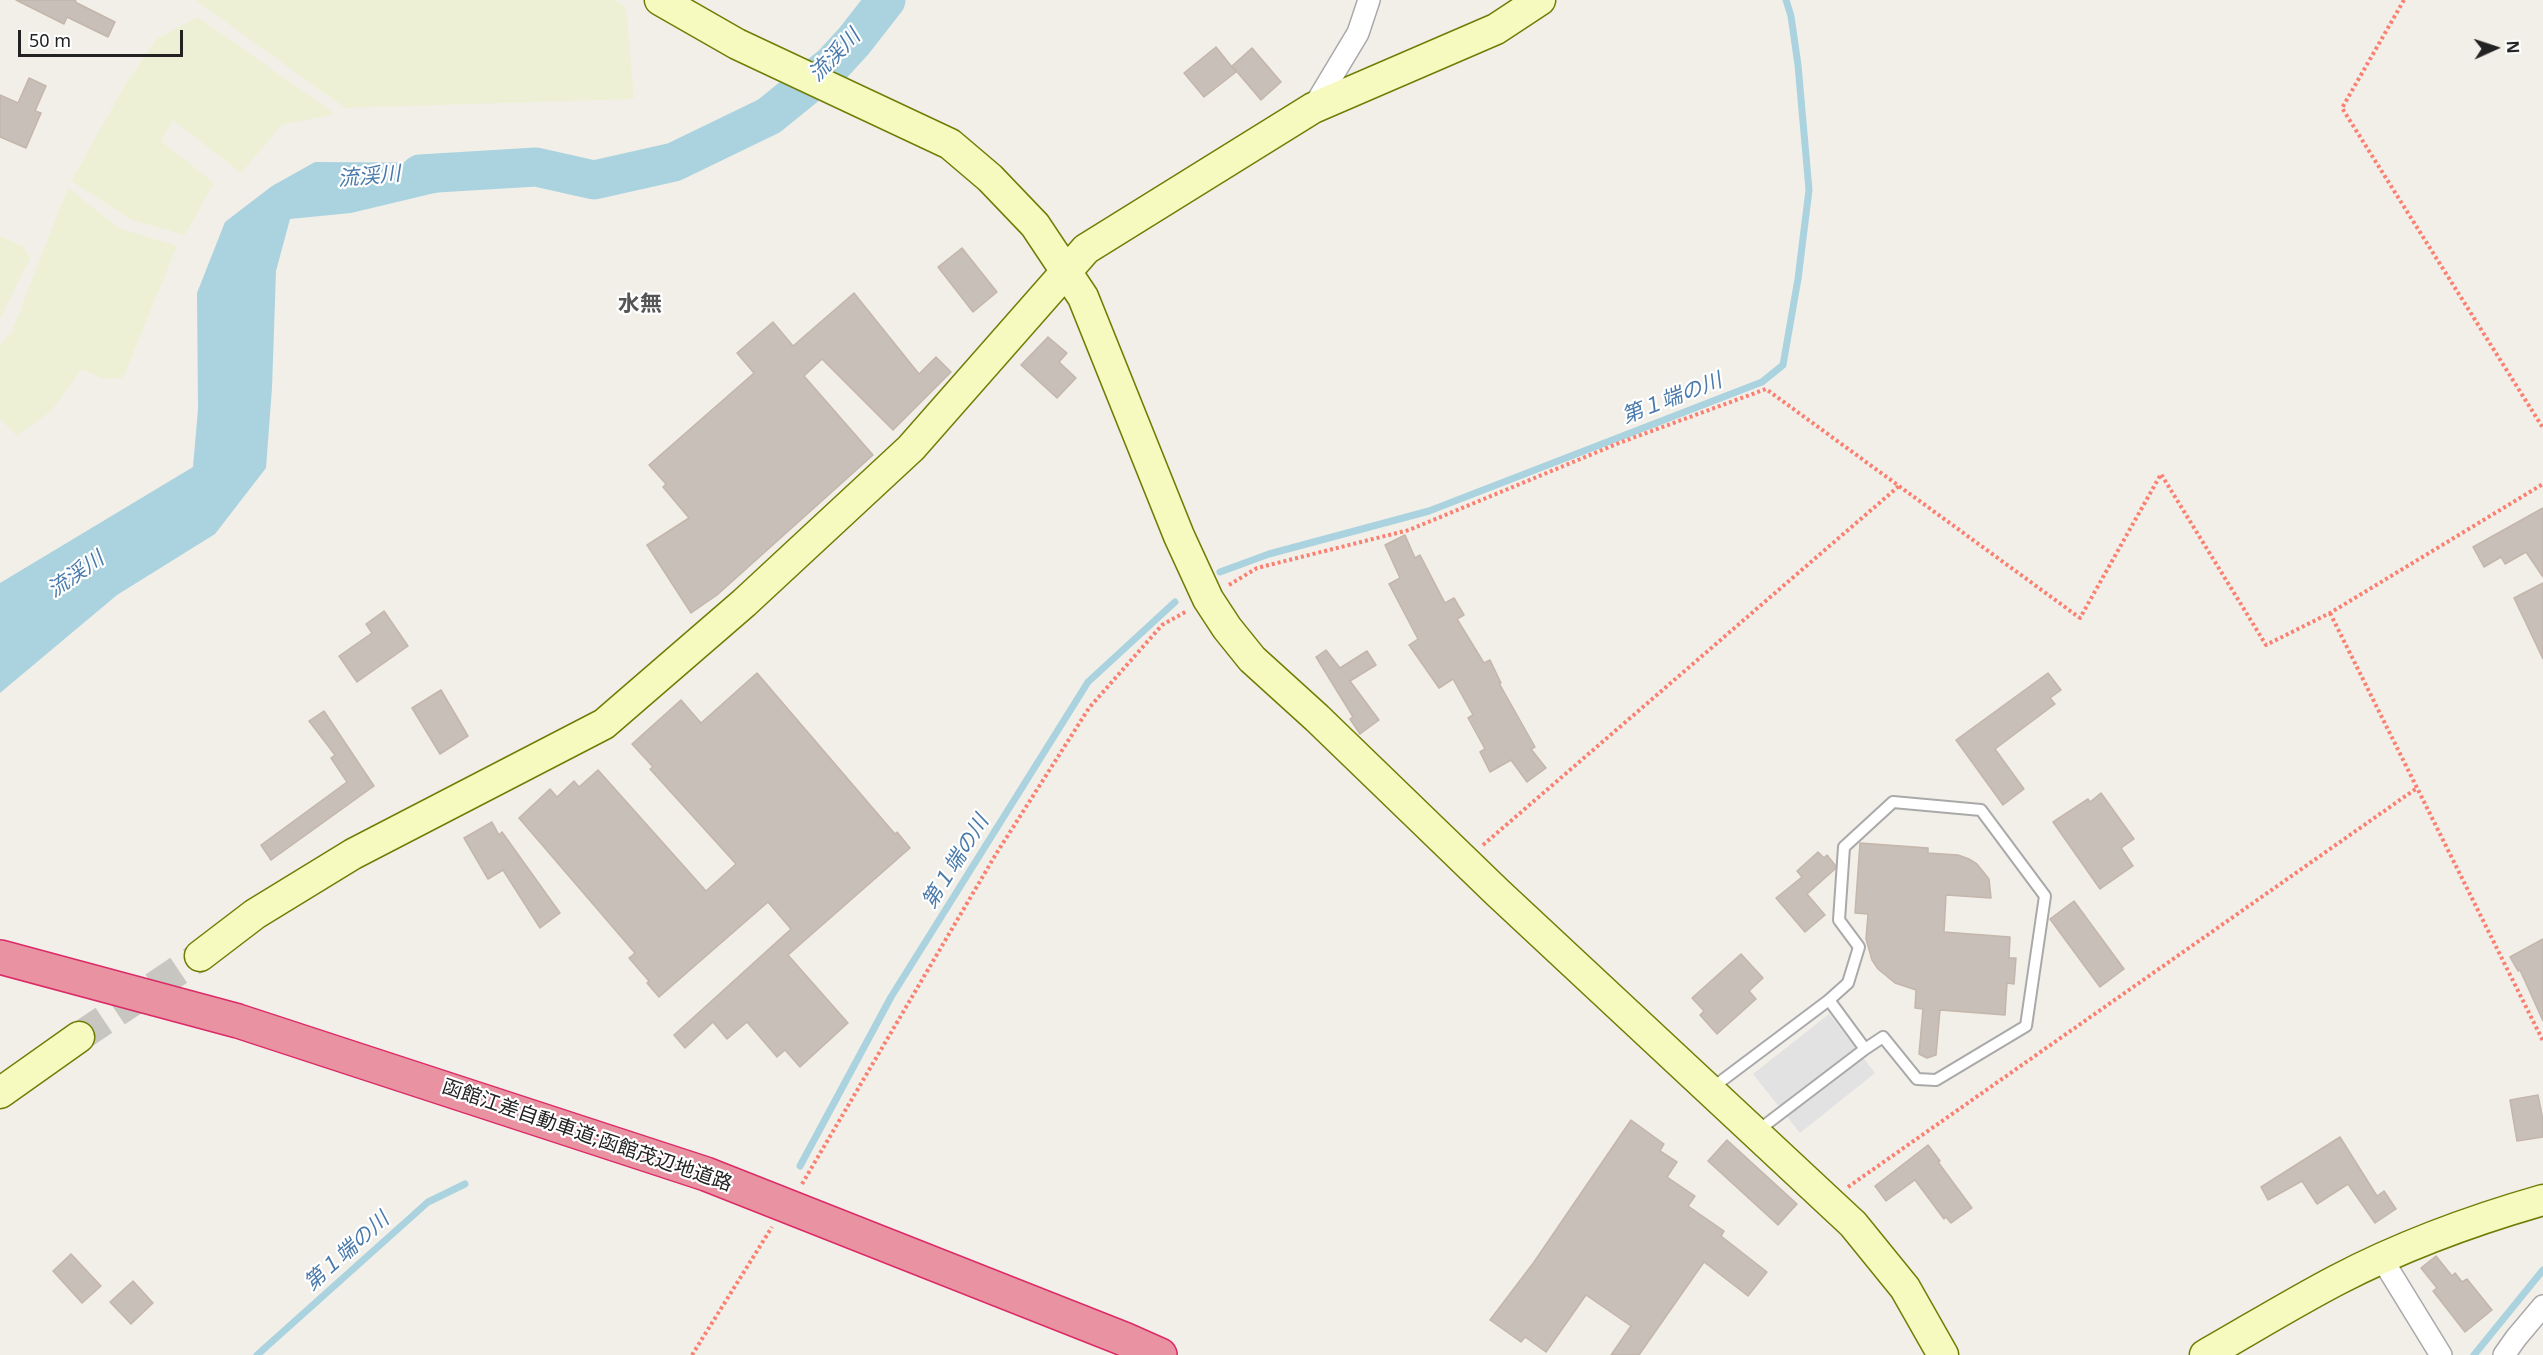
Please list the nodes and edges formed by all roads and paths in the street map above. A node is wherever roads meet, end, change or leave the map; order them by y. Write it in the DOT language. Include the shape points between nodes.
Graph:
graph roads {
  1 [pos="660,0"];
  2 [pos="1370,0"];
  3 [pos="1540,0"];
  4 [pos="2404,0"];
  5 [pos="1313,108"];
  6 [pos="1066,272"];
  7 [pos="2543,428"];
  8 [pos="2543,484"];
  9 [pos="1899,486"];
  10 [pos="1208,599"];
  11 [pos="2330,613"];
  12 [pos="2417,788"];
  13 [pos="1465,861"];
  14 [pos="200,956"];
  15 [pos="0,957"];
  16 [pos="1829,1000"];
  17 [pos="79,1037"];
  18 [pos="2543,1041"];
  19 [pos="1865,1049"];
  20 [pos="1709,1090"];
  21 [pos="0,1093"];
  22 [pos="1755,1132"];
  23 [pos="800,1186"];
  24 [pos="1824,1198"];
  25 [pos="2543,1200"];
  26 [pos="776,1222"];
  27 [pos="2382,1259"];
  28 [pos="2543,1306"];
  29 [pos="692,1355"];
  30 [pos="1160,1355"];
  31 [pos="1943,1355"];
  32 [pos="2205,1355"];
  33 [pos="2441,1355"];
  34 [pos="2504,1355"];
  1 -- 6 [label="street" via="737,44 950,144 974,162 1035,225"];
  2 -- 5 [label="street" via="1358,33"];
  3 -- 5 [label="street" via="1496,29"];
  4 -- 7 [label="path" via="2342,108"];
  5 -- 6 [label="street" via="1086,249"];
  6 -- 10 [label="street" via="1083,297"];
  6 -- 14 [label="street" via="911,448 744,603 604,724 354,854 255,914"];
  8 -- 11 [label="path"];
  9 -- 10 [label="path" via="1766,389 1619,443 1409,530 1257,568"];
  9 -- 11 [label="path" via="2079,618 2161,474 2266,645"];
  9 -- 13 [label="path"];
  10 -- 13 [label="street" via="1252,659"];
  10 -- 23 [label="path" via="1162,625 1089,708 996,854"];
  11 -- 12 [label="path"];
  12 -- 18 [label="path"];
  12 -- 24 [label="path" via="1854,1184"];
  13 -- 20 [label="street"];
  15 -- 30 [label="highway, 函館江差自動車道;函館茂辺地道路" via="238,1021 706,1174"];
  16 -- 19 [label="lane"];
  16 -- 19 [label="lane" via="1848,983 1858,947 1839,920 1844,847 1893,802 1981,810 2045,896 2026,1026 1936,1080 1917,1079 1883,1037"];
  16 -- 20 [label="lane"];
  17 -- 21 [label="street"];
  19 -- 22 [label="lane"];
  20 -- 22 [label="street"];
  22 -- 24 [label="street"];
  24 -- 31 [label="street" via="1853,1224 1905,1288"];
  25 -- 27 [label="street" via="2460,1227"];
  26 -- 29 [label="path"];
  27 -- 32 [label="street"];
  27 -- 33 [label="street"];
  28 -- 34 [label="street"];
}
